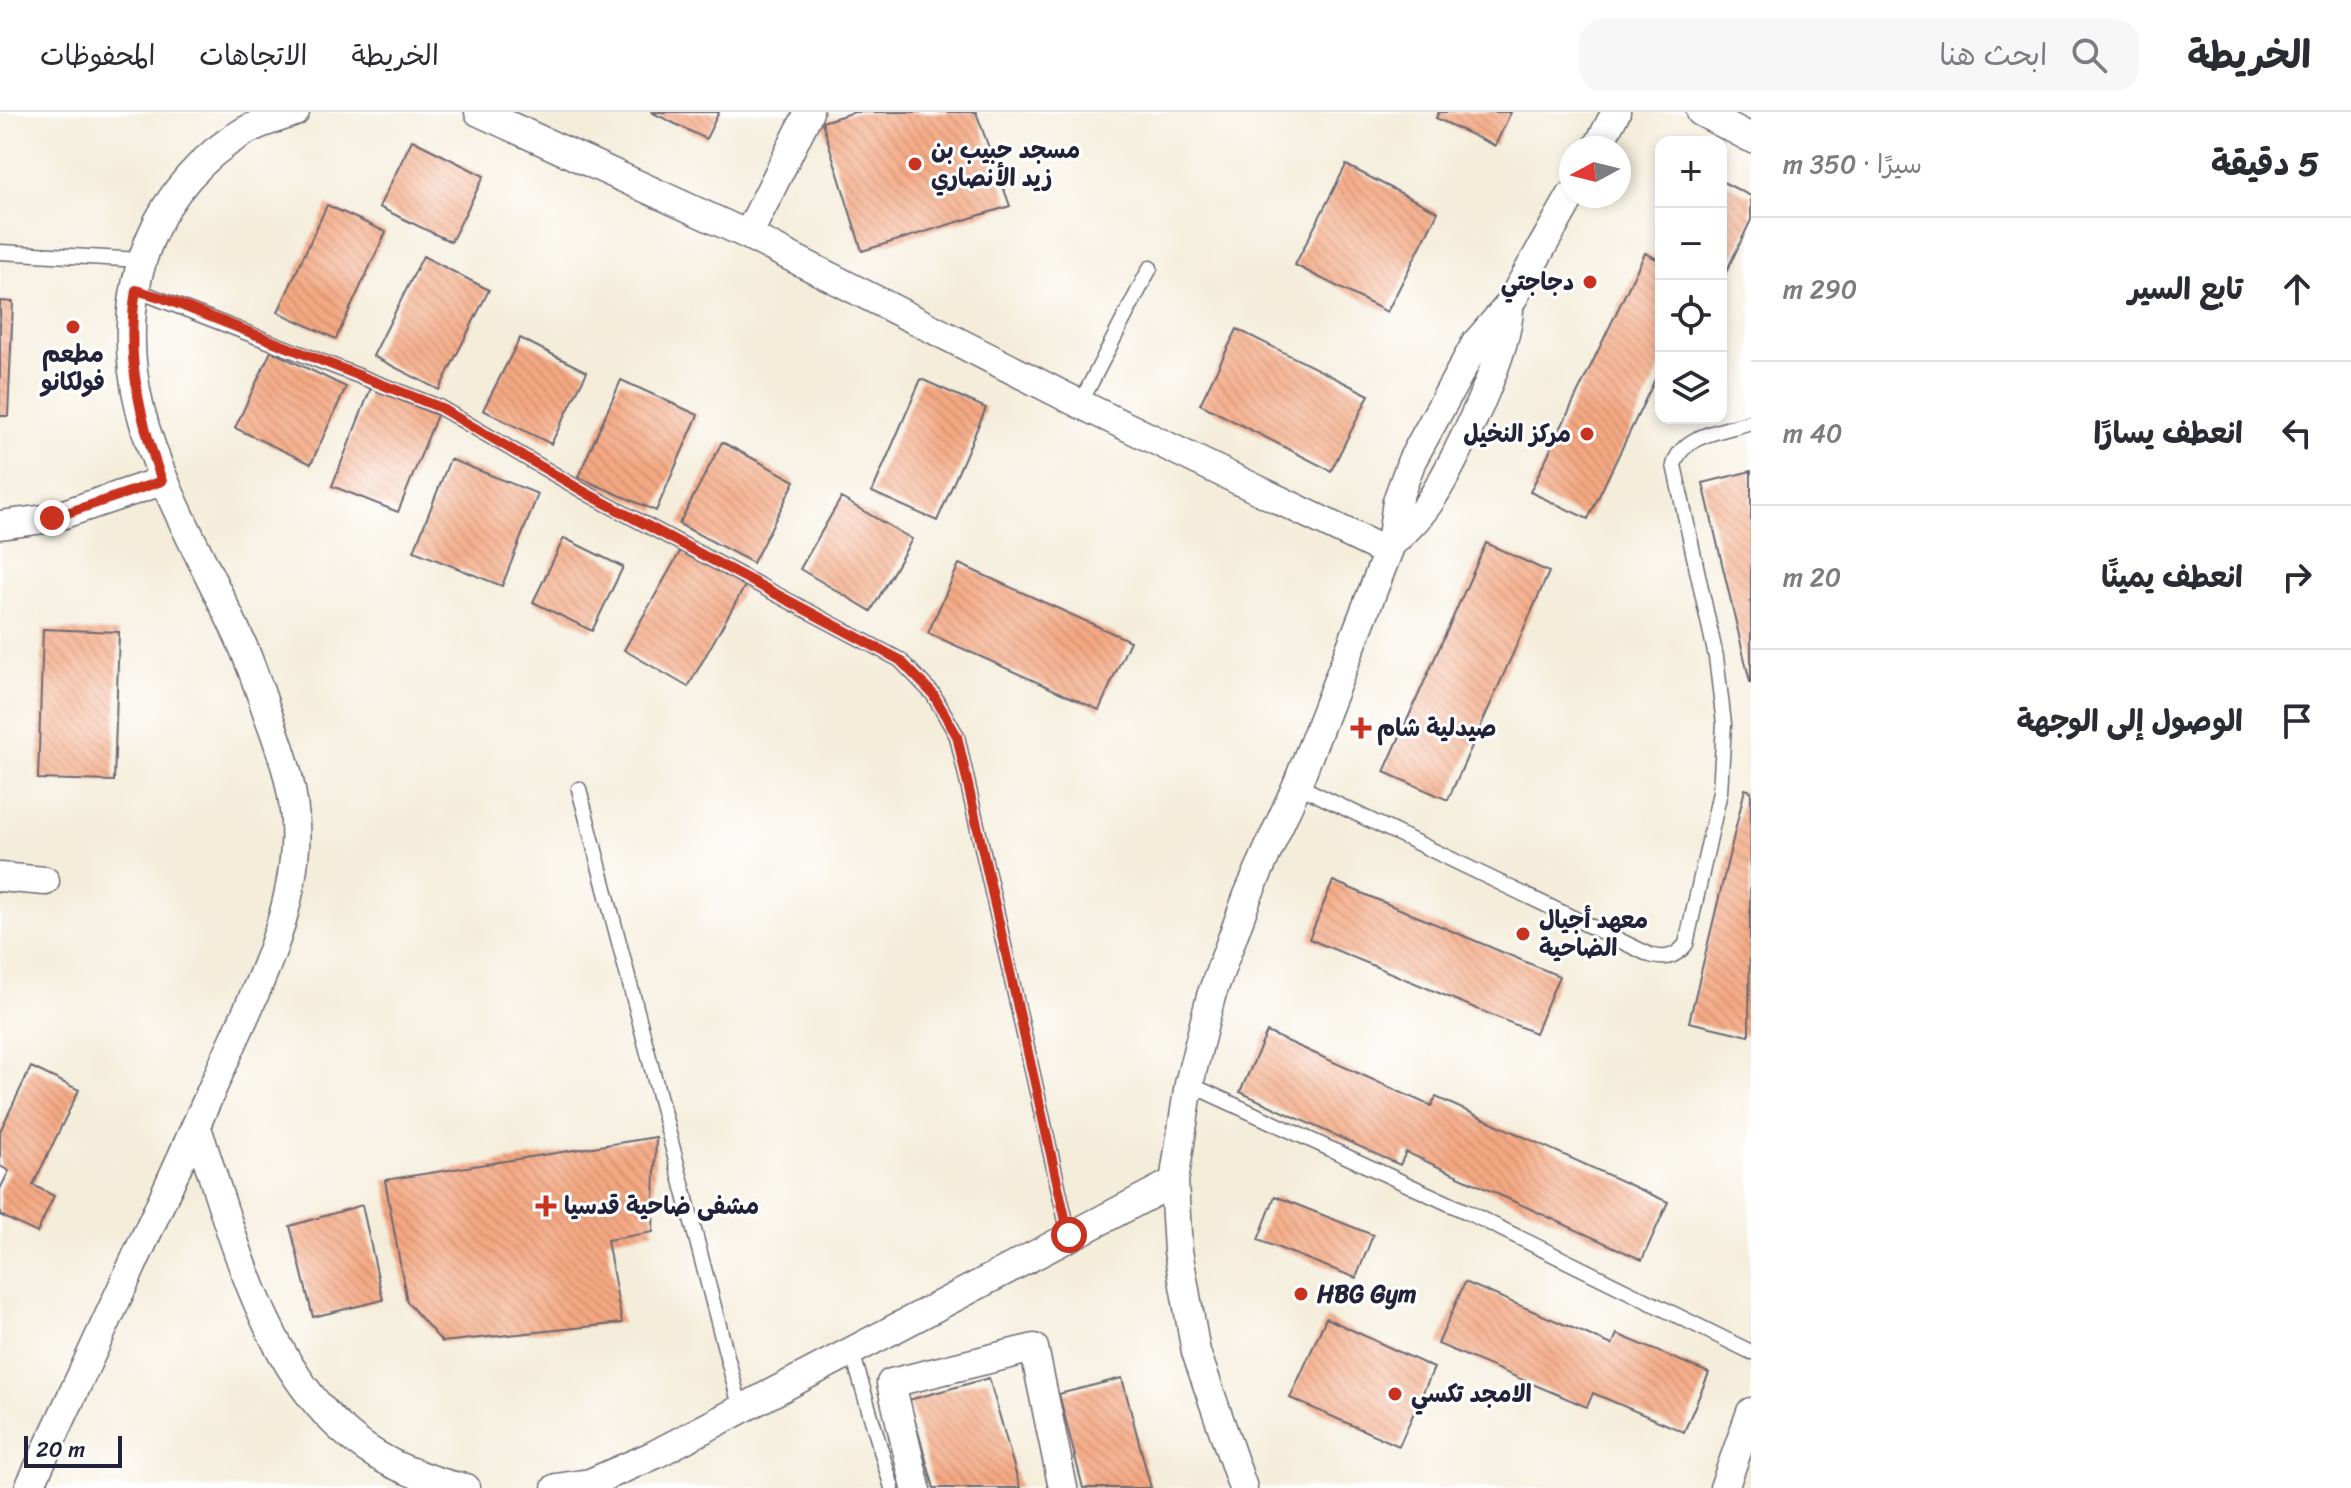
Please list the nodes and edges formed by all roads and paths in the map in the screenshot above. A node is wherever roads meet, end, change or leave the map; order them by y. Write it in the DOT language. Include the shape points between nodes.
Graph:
graph roads {
  1 [pos="295,112"];
  2 [pos="479,112"];
  3 [pos="809,112"];
  4 [pos="1616,112"];
  5 [pos="1701,112"];
  6 [pos="1603,136"];
  7 [pos="1751,138"];
  8 [pos="1564,208"];
  9 [pos="748,235"];
  10 [pos="0,252"];
  11 [pos="141,260"];
  12 [pos="1150,268"];
  13 [pos="136,290"];
  14 [pos="1080,404"];
  15 [pos="1751,422"];
  16 [pos="162,481"];
  17 [pos="0,525"];
  18 [pos="1389,548"];
  19 [pos="1297,785"];
  20 [pos="579,789"];
  21 [pos="0,877"];
  22 [pos="45,881"];
  23 [pos="1189,1084"];
  24 [pos="196,1125"];
  25 [pos="1174,1182"];
  26 [pos="1069,1235"];
  27 [pos="852,1352"];
  28 [pos="1751,1352"];
  29 [pos="741,1410"];
  30 [pos="1751,1412"];
  31 [pos="29,1488"];
  32 [pos="466,1488"];
  33 [pos="556,1488"];
  34 [pos="892,1488"];
  35 [pos="916,1488"];
  36 [pos="1063,1488"];
  37 [pos="1243,1488"];
  38 [pos="1724,1488"];
  1 -- 11 [label="street" via="245,130 199,167 163,208"];
  2 -- 9 [label="street"];
  3 -- 9 [label="street"];
  4 -- 6 [label="street"];
  5 -- 7 [label="street"];
  8 -- 18 [label="street" via="1509,305 1505,342 1442,481"];
  9 -- 14 [label="street"];
  10 -- 11 [label="lane"];
  11 -- 13 [label="street"];
  12 -- 14 [label="lane"];
  13 -- 16 [label="street" via="133,366 143,427"];
  13 -- 26 [label="lane" via="439,407 588,494 900,660 933,694 957,736"];
  14 -- 18 [label="street"];
  15 -- 19 [label="lane" via="1689,442 1674,465 1716,657 1724,724 1720,792 1680,952 1650,955"];
  16 -- 17 [label="street" via="52,518"];
  16 -- 24 [label="street" via="239,636 290,774 295,845 285,921"];
  18 -- 19 [label="street"];
  19 -- 23 [label="street" via="1211,996"];
  20 -- 29 [label="lane"];
  21 -- 22 [label="street"];
  23 -- 25 [label="street"];
  23 -- 28 [label="lane" via="1465,1211"];
  24 -- 31 [label="street"];
  24 -- 32 [label="street" via="267,1325 329,1421 385,1462"];
  25 -- 26 [label="street"];
  25 -- 37 [label="street" via="1178,1251 1196,1352"];
  26 -- 27 [label="street"];
  27 -- 29 [label="street"];
  27 -- 34 [label="lane"];
  29 -- 33 [label="street" via="602,1477"];
  30 -- 38 [label="street"];
  35 -- 36 [label="street" via="891,1383 1034,1348"];
}
